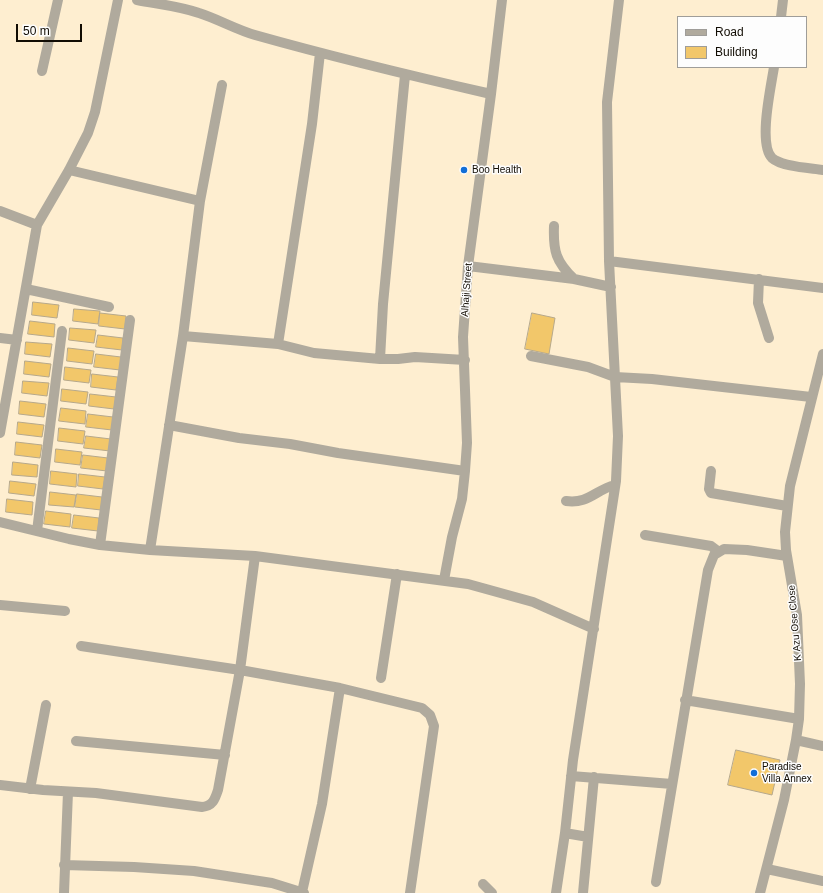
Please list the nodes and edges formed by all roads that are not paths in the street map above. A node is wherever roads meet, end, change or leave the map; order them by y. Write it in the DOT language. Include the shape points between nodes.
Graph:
graph roads {
  1 [pos="58,0"];
  2 [pos="118,0"];
  3 [pos="137,0"];
  4 [pos="500,0"];
  5 [pos="619,0"];
  6 [pos="783,0"];
  7 [pos="780,16"];
  8 [pos="320,53"];
  9 [pos="774,68"];
  10 [pos="42,71"];
  11 [pos="405,74"];
  12 [pos="222,85"];
  13 [pos="491,94"];
  14 [pos="69,170"];
  15 [pos="823,170"];
  16 [pos="200,201"];
  17 [pos="0,211"];
  18 [pos="37,225"];
  19 [pos="554,226"];
  20 [pos="609,261"];
  21 [pos="468,266"];
  22 [pos="574,279"];
  23 [pos="759,280"];
  24 [pos="611,287"];
  25 [pos="823,288"];
  26 [pos="26,289"];
  27 [pos="109,307"];
  28 [pos="130,320"];
  29 [pos="62,331"];
  30 [pos="183,336"];
  31 [pos="0,338"];
  32 [pos="769,338"];
  33 [pos="17,340"];
  34 [pos="278,344"];
  35 [pos="823,354"];
  36 [pos="531,356"];
  37 [pos="380,358"];
  38 [pos="465,360"];
  39 [pos="615,377"];
  40 [pos="812,397"];
  41 [pos="169,425"];
  42 [pos="0,433"];
  43 [pos="465,471"];
  44 [pos="711,471"];
  45 [pos="615,485"];
  46 [pos="566,501"];
  47 [pos="787,506"];
  48 [pos="0,522"];
  49 [pos="37,531"];
  50 [pos="645,535"];
  51 [pos="100,545"];
  52 [pos="150,550"];
  53 [pos="718,552"];
  54 [pos="255,556"];
  55 [pos="788,556"];
  56 [pos="397,574"];
  57 [pos="444,580"];
  58 [pos="0,605"];
  59 [pos="65,611"];
  60 [pos="594,628"];
  61 [pos="81,646"];
  62 [pos="240,670"];
  63 [pos="381,678"];
  64 [pos="340,688"];
  65 [pos="685,700"];
  66 [pos="46,705"];
  67 [pos="799,719"];
  68 [pos="796,740"];
  69 [pos="76,741"];
  70 [pos="823,746"];
  71 [pos="224,756"];
  72 [pos="571,776"];
  73 [pos="594,777"];
  74 [pos="672,784"];
  75 [pos="0,785"];
  76 [pos="30,789"];
  77 [pos="68,792"];
  78 [pos="565,833"];
  79 [pos="588,837"];
  80 [pos="64,865"];
  81 [pos="766,869"];
  82 [pos="823,881"];
  83 [pos="656,882"];
  84 [pos="483,884"];
  85 [pos="303,892"];
  86 [pos="64,893"];
  87 [pos="410,893"];
  88 [pos="492,893"];
  89 [pos="556,893"];
  90 [pos="583,893"];
  91 [pos="760,893"];
  1 -- 10 [label="street"];
  2 -- 14 [label="street" via="95,112 88,133"];
  3 -- 8 [label="street" via="198,12 253,35"];
  4 -- 13 [label="street, Alhaji Street"];
  5 -- 20 [label="street" via="608,102"];
  6 -- 7 [label="street"];
  8 -- 11 [label="street"];
  8 -- 34 [label="street" via="312,124"];
  9 -- 15 [label="street" via="766,121 767,150 773,158 783,163"];
  11 -- 13 [label="street"];
  11 -- 37 [label="street"];
  12 -- 16 [label="street"];
  13 -- 21 [label="street, Alhaji Street"];
  14 -- 16 [label="street"];
  14 -- 18 [label="street"];
  16 -- 30 [label="street"];
  17 -- 18 [label="street"];
  18 -- 26 [label="street"];
  19 -- 22 [label="street" via="553,243 556,257"];
  20 -- 23 [label="street"];
  20 -- 24 [label="street"];
  21 -- 22 [label="street"];
  21 -- 38 [label="street, Alhaji Street" via="463,337"];
  22 -- 24 [label="street"];
  23 -- 25 [label="street"];
  23 -- 32 [label="street" via="758,303"];
  24 -- 39 [label="street"];
  26 -- 27 [label="street"];
  26 -- 33 [label="street"];
  28 -- 51 [label="street"];
  29 -- 49 [label="street"];
  30 -- 34 [label="street"];
  30 -- 41 [label="street"];
  31 -- 33 [label="street"];
  33 -- 42 [label="street"];
  34 -- 37 [label="street" via="314,353"];
  35 -- 40 [label="street, K Azu Ose Close"];
  36 -- 39 [label="street" via="588,367"];
  37 -- 38 [label="street"];
  38 -- 43 [label="street, Alhaji Street"];
  39 -- 40 [label="street"];
  39 -- 45 [label="street" via="618,436"];
  40 -- 47 [label="street, K Azu Ose Close"];
  41 -- 43 [label="street" via="239,438"];
  41 -- 52 [label="street"];
  43 -- 57 [label="street, Alhaji Street" via="462,498"];
  44 -- 47 [label="street" via="711,494"];
  45 -- 46 [label="street" via="583,501"];
  45 -- 60 [label="street"];
  47 -- 55 [label="street, K Azu Ose Close" via="785,532"];
  48 -- 49 [label="street"];
  49 -- 51 [label="street"];
  50 -- 53 [label="street" via="711,546"];
  51 -- 52 [label="street"];
  52 -- 54 [label="street"];
  53 -- 55 [label="street" via="724,549 746,550"];
  53 -- 65 [label="street" via="714,555 708,570"];
  54 -- 56 [label="street"];
  54 -- 62 [label="street"];
  55 -- 67 [label="street, K Azu Ose Close" via="797,615"];
  56 -- 57 [label="street"];
  56 -- 63 [label="street"];
  57 -- 60 [label="street" via="533,602"];
  58 -- 59 [label="street"];
  60 -- 72 [label="street"];
  61 -- 62 [label="street"];
  62 -- 64 [label="street"];
  62 -- 71 [label="street"];
  64 -- 85 [label="street" via="322,804"];
  64 -- 87 [label="street" via="422,708 430,715 434,726"];
  65 -- 67 [label="street"];
  65 -- 74 [label="street"];
  66 -- 76 [label="street"];
  67 -- 68 [label="street, K Azu Ose Close"];
  68 -- 70 [label="street"];
  68 -- 81 [label="street, K Azu Ose Close"];
  69 -- 71 [label="street"];
  71 -- 77 [label="street" via="218,790 212,804 207,807 96,793"];
  72 -- 73 [label="street"];
  72 -- 78 [label="street"];
  73 -- 74 [label="street"];
  73 -- 79 [label="street"];
  74 -- 83 [label="street"];
  75 -- 76 [label="street"];
  76 -- 77 [label="street"];
  77 -- 80 [label="street"];
  78 -- 79 [label="street"];
  78 -- 89 [label="street"];
  79 -- 90 [label="street"];
  80 -- 85 [label="street" via="194,871 272,883"];
  80 -- 86 [label="street"];
  81 -- 82 [label="street"];
  81 -- 91 [label="street, K Azu Ose Close"];
  84 -- 88 [label="street"];
}
